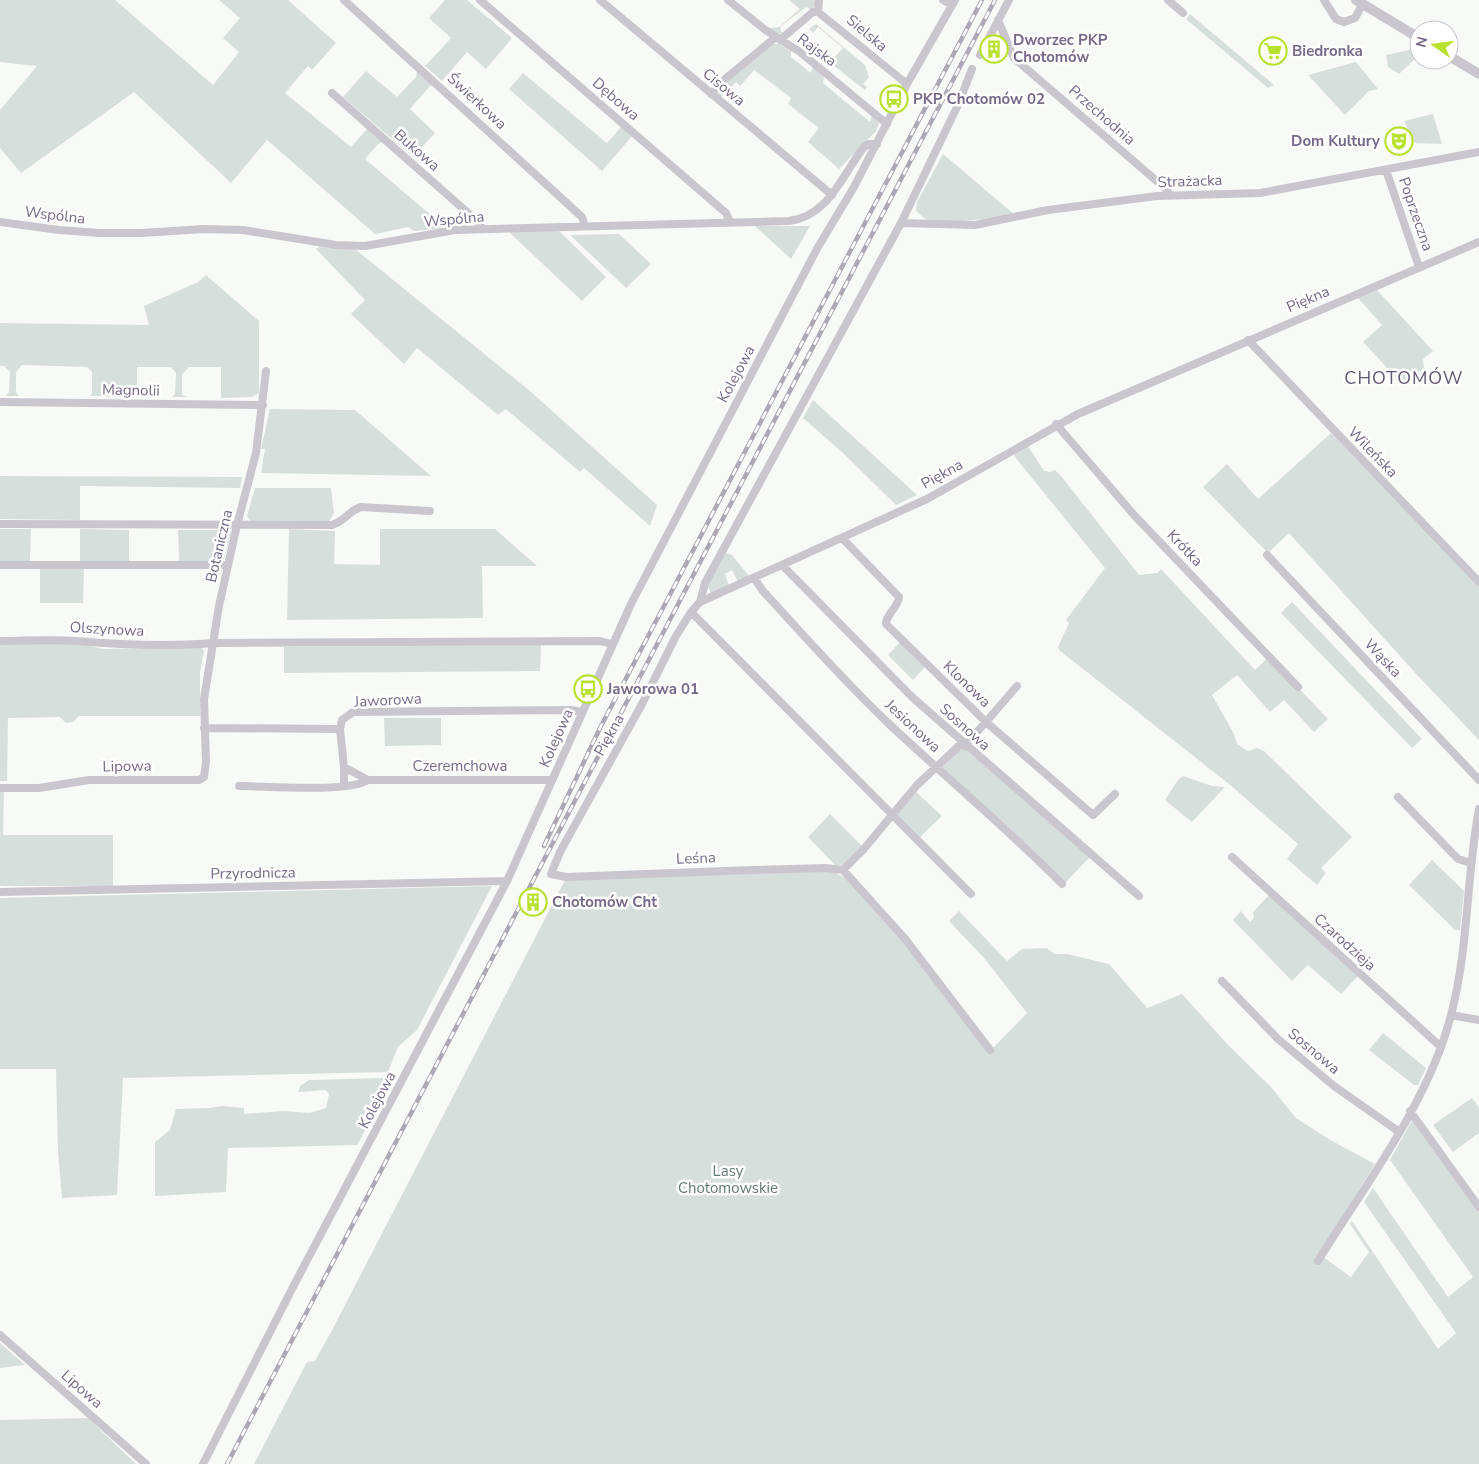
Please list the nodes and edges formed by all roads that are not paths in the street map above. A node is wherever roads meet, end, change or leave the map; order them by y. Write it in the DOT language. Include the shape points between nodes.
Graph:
graph roads {
  1 [pos="344,0"];
  2 [pos="480,0"];
  3 [pos="600,0"];
  4 [pos="728,0"];
  5 [pos="820,0"];
  6 [pos="943,0"];
  7 [pos="1009,0"];
  8 [pos="1168,0"];
  9 [pos="1324,0"];
  10 [pos="953,2"];
  11 [pos="1359,2"];
  12 [pos="818,12"];
  13 [pos="1184,13"];
  14 [pos="998,20"];
  15 [pos="1409,32"];
  16 [pos="778,38"];
  17 [pos="980,55"];
  18 [pos="1459,62"];
  19 [pos="972,69"];
  20 [pos="1479,74"];
  21 [pos="907,84"];
  22 [pos="332,93"];
  23 [pos="711,94"];
  24 [pos="887,124"];
  25 [pos="877,144"];
  26 [pos="1479,152"];
  27 [pos="1386,170"];
  28 [pos="832,195"];
  29 [pos="1170,195"];
  30 [pos="0,222"];
  31 [pos="730,222"];
  32 [pos="901,223"];
  33 [pos="585,226"];
  34 [pos="483,229"];
  35 [pos="1479,242"];
  36 [pos="1420,267"];
  37 [pos="1248,340"];
  38 [pos="266,371"];
  39 [pos="0,402"];
  40 [pos="262,405"];
  41 [pos="1056,424"];
  42 [pos="430,511"];
  43 [pos="0,524"];
  44 [pos="237,525"];
  45 [pos="842,538"];
  46 [pos="1267,556"];
  47 [pos="0,565"];
  48 [pos="228,565"];
  49 [pos="783,566"];
  50 [pos="754,578"];
  51 [pos="1479,582"];
  52 [pos="700,602"];
  53 [pos="691,612"];
  54 [pos="0,641"];
  55 [pos="213,643"];
  56 [pos="611,644"];
  57 [pos="1017,686"];
  58 [pos="1298,688"];
  59 [pos="582,712"];
  60 [pos="986,722"];
  61 [pos="204,728"];
  62 [pos="340,729"];
  63 [pos="964,744"];
  64 [pos="344,767"];
  65 [pos="936,767"];
  66 [pos="368,780"];
  67 [pos="552,780"];
  68 [pos="1479,780"];
  69 [pos="238,786"];
  70 [pos="344,786"];
  71 [pos="0,788"];
  72 [pos="1115,794"];
  73 [pos="1398,797"];
  74 [pos="1479,808"];
  75 [pos="892,814"];
  76 [pos="1232,857"];
  77 [pos="1471,864"];
  78 [pos="843,870"];
  79 [pos="551,874"];
  80 [pos="507,881"];
  81 [pos="1470,883"];
  82 [pos="1062,884"];
  83 [pos="1479,884"];
  84 [pos="0,892"];
  85 [pos="971,894"];
  86 [pos="1139,896"];
  87 [pos="1222,981"];
  88 [pos="1451,1015"];
  89 [pos="1479,1020"];
  90 [pos="1441,1047"];
  91 [pos="990,1050"];
  92 [pos="1410,1111"];
  93 [pos="1398,1131"];
  94 [pos="1479,1207"];
  95 [pos="1318,1261"];
  96 [pos="0,1335"];
  97 [pos="146,1464"];
  98 [pos="203,1464"];
  1 -- 33 [label="street, Świerkowa" via="582,216"];
  2 -- 31 [label="street, Dębowa" via="726,213"];
  3 -- 23 [label="street, Cisowa"];
  4 -- 16 [label="street, Rajska"];
  5 -- 12 [label="street"];
  6 -- 10 [label="street"];
  7 -- 14 [label="street"];
  8 -- 13 [label="street"];
  9 -- 11 [label="street" via="1336,19 1344,22 1355,18"];
  10 -- 21 [label="street, Kolejowa"];
  11 -- 15 [label="street"];
  12 -- 16 [label="street" via="813,12"];
  12 -- 21 [label="street, Sielska"];
  14 -- 17 [label="street"];
  14 -- 29 [label="street, Przechodnia" via="1014,58"];
  16 -- 23 [label="street" via="725,79"];
  16 -- 24 [label="street, Rajska" via="800,52"];
  18 -- 20 [label="street"];
  19 -- 32 [label="street"];
  21 -- 24 [label="street, Kolejowa"];
  22 -- 34 [label="street, Bukowa"];
  23 -- 28 [label="street, Cisowa"];
  24 -- 25 [label="street, Kolejowa"];
  25 -- 28 [label="street, Wspólna" via="864,147"];
  25 -- 56 [label="street, Kolejowa" via="814,254"];
  26 -- 27 [label="street, Strażacka"];
  27 -- 29 [label="street, Strażacka" via="1270,192"];
  27 -- 36 [label="street, Poprzeczna"];
  28 -- 31 [label="street, Wspólna" via="818,211 802,219"];
  29 -- 32 [label="street, Strażacka" via="1048,210 975,225"];
  30 -- 34 [label="street, Wspólna" via="99,233 244,230 336,245 365,246 437,232"];
  31 -- 33 [label="street, Wspólna"];
  32 -- 52 [label="street" via="705,583"];
  33 -- 34 [label="street, Wspólna"];
  35 -- 36 [label="street, Piękna"];
  36 -- 37 [label="street, Piękna"];
  37 -- 41 [label="street, Piękna"];
  37 -- 51 [label="street, Wileńska"];
  38 -- 40 [label="street, Botaniczna"];
  39 -- 40 [label="street, Magnolii"];
  40 -- 44 [label="street, Botaniczna" via="250,482"];
  41 -- 45 [label="street, Piękna" via="927,499"];
  41 -- 58 [label="street, Krótka" via="1134,515"];
  42 -- 44 [label="street" via="361,507 332,525"];
  43 -- 44 [label="street"];
  44 -- 48 [label="street, Botaniczna"];
  45 -- 49 [label="street, Piękna"];
  45 -- 60 [label="street, Klonowa" via="898,598 886,624"];
  46 -- 68 [label="street, Wąska"];
  47 -- 48 [label="street"];
  48 -- 55 [label="street, Botaniczna"];
  49 -- 50 [label="street, Piękna"];
  49 -- 63 [label="street, Sosnowa" via="912,697"];
  50 -- 52 [label="street, Piękna"];
  50 -- 65 [label="street, Jesionowa" via="827,662"];
  52 -- 53 [label="street, Piękna"];
  53 -- 75 [label="street"];
  53 -- 79 [label="street, Piękna"];
  54 -- 55 [label="street, Olszynowa"];
  55 -- 56 [label="street, Olszynowa" via="600,641"];
  55 -- 61 [label="street, Botaniczna" via="204,699"];
  56 -- 59 [label="street, Kolejowa"];
  57 -- 60 [label="street"];
  59 -- 62 [label="street, Jaworowa" via="353,712 342,720"];
  59 -- 67 [label="street, Kolejowa"];
  60 -- 63 [label="street"];
  60 -- 72 [label="street, Klonowa" via="1094,815"];
  61 -- 62 [label="street"];
  61 -- 71 [label="street, Lipowa" via="206,762 201,779 89,780 39,788"];
  62 -- 64 [label="street"];
  63 -- 65 [label="street"];
  63 -- 86 [label="street, Sosnowa"];
  64 -- 66 [label="street, Czeremchowa"];
  64 -- 70 [label="street"];
  65 -- 75 [label="street"];
  65 -- 82 [label="street, Jesionowa"];
  66 -- 67 [label="street, Czeremchowa"];
  66 -- 70 [label="street, Czeremchowa"];
  67 -- 80 [label="street, Kolejowa"];
  69 -- 70 [label="street, Czeremchowa"];
  73 -- 77 [label="street" via="1458,859"];
  74 -- 77 [label="street"];
  75 -- 78 [label="street"];
  75 -- 85 [label="street"];
  76 -- 90 [label="street, Czarodzieja"];
  77 -- 81 [label="street"];
  78 -- 79 [label="street, Leśna" via="566,877"];
  78 -- 91 [label="street" via="906,940"];
  80 -- 84 [label="street, Przyrodnicza"];
  80 -- 98 [label="street, Kolejowa"];
  81 -- 83 [label="street"];
  81 -- 88 [label="street" via="1462,961"];
  87 -- 93 [label="street, Sosnowa" via="1278,1039 1334,1086"];
  88 -- 89 [label="street"];
  88 -- 90 [label="street"];
  90 -- 92 [label="street"];
  92 -- 93 [label="street"];
  92 -- 94 [label="street"];
  93 -- 95 [label="street"];
  96 -- 97 [label="street, Lipowa"];
}
